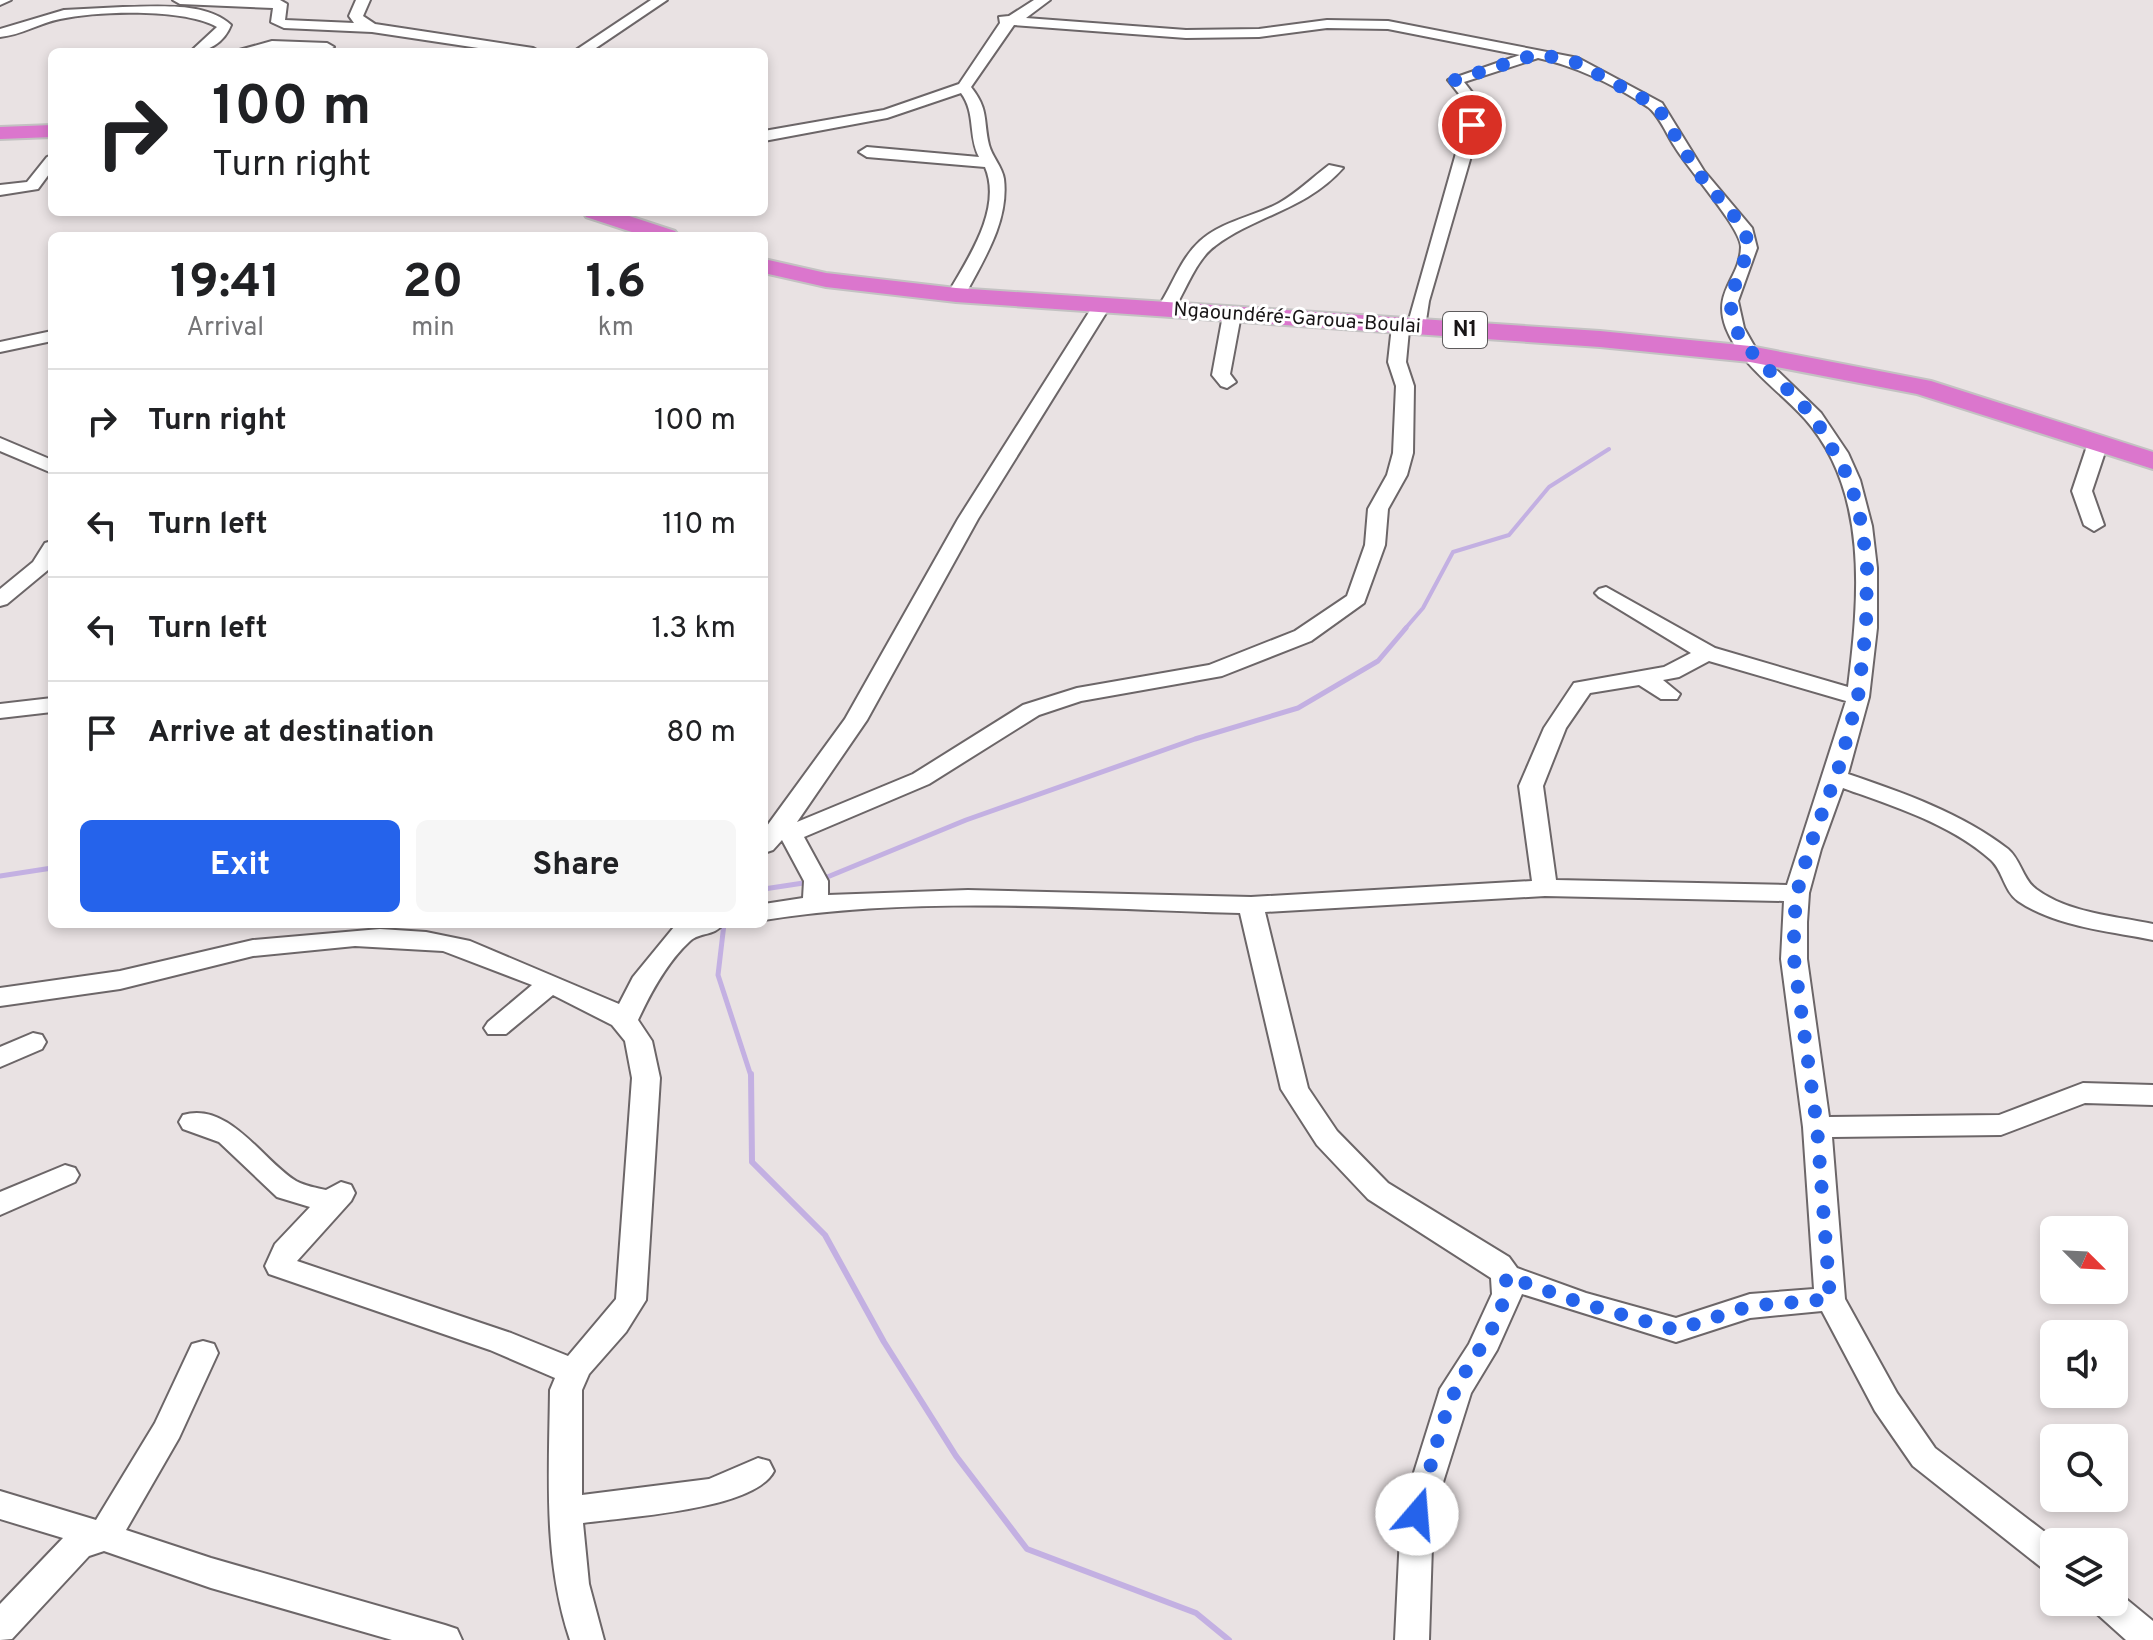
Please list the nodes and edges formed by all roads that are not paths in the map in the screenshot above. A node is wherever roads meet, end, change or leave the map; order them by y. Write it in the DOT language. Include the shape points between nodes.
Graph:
graph roads {
  1 [pos="180,0"];
  2 [pos="363,0"];
  3 [pos="660,0"];
  4 [pos="1043,0"];
  5 [pos="282,2"];
  6 [pos="1008,18"];
  7 [pos="372,28"];
  8 [pos="0,33"];
  9 [pos="327,47"];
  10 [pos="202,48"];
  11 [pos="258,48"];
  12 [pos="506,48"];
  13 [pos="586,48"];
  14 [pos="1537,54"];
  15 [pos="964,87"];
  16 [pos="48,131"];
  17 [pos="0,133"];
  18 [pos="768,135"];
  19 [pos="867,152"];
  20 [pos="990,163"];
  21 [pos="48,165"];
  22 [pos="1335,168"];
  23 [pos="0,190"];
  24 [pos="615,216"];
  25 [pos="657,232"];
  26 [pos="768,267"];
  27 [pos="956,295"];
  28 [pos="1102,305"];
  29 [pos="1165,310"];
  30 [pos="1232,315"];
  31 [pos="1409,326"];
  32 [pos="48,337"];
  33 [pos="0,347"];
  34 [pos="1750,354"];
  35 [pos="1227,382"];
  36 [pos="2098,443"];
  37 [pos="0,444"];
  38 [pos="2153,461"];
  39 [pos="48,465"];
  40 [pos="2094,525"];
  41 [pos="48,554"];
  42 [pos="1606,593"];
  43 [pos="0,600"];
  44 [pos="1707,653"];
  45 [pos="1643,678"];
  46 [pos="1669,694"];
  47 [pos="1858,697"];
  48 [pos="48,705"];
  49 [pos="0,711"];
  50 [pos="1835,777"];
  51 [pos="787,828"];
  52 [pos="768,842"];
  53 [pos="1545,888"];
  54 [pos="1797,893"];
  55 [pos="815,904"];
  56 [pos="1251,905"];
  57 [pos="768,911"];
  58 [pos="687,929"];
  59 [pos="2153,932"];
  60 [pos="550,984"];
  61 [pos="0,997"];
  62 [pos="624,1021"];
  63 [pos="497,1028"];
  64 [pos="33,1042"];
  65 [pos="0,1058"];
  66 [pos="2153,1095"];
  67 [pos="193,1122"];
  68 [pos="1817,1127"];
  69 [pos="65,1175"];
  70 [pos="0,1204"];
  71 [pos="1506,1276"];
  72 [pos="1830,1299"];
  73 [pos="203,1353"];
  74 [pos="572,1372"];
  75 [pos="758,1471"];
  76 [pos="0,1505"];
  77 [pos="566,1511"];
  78 [pos="104,1537"];
  79 [pos="2040,1547"];
  80 [pos="2123,1616"];
  81 [pos="3,1630"];
  82 [pos="445,1640"];
  83 [pos="587,1640"];
  84 [pos="1412,1640"];
  85 [pos="2150,1640"];
  1 -- 5 [label="street"];
  2 -- 7 [label="street" via="356,16"];
  3 -- 13 [label="street"];
  4 -- 6 [label="street"];
  5 -- 7 [label="street" via="278,22 284,24"];
  6 -- 14 [label="street" via="1200,34 1388,25"];
  6 -- 15 [label="street"];
  7 -- 12 [label="street"];
  8 -- 10 [label="street" via="26,30 64,14 191,14 224,25"];
  9 -- 11 [label="street"];
  14 -- 31 [label="street" via="1455,80 1474,111"];
  14 -- 34 [label="street" via="1573,61 1657,106 1698,173 1744,228 1749,248 1729,301 1740,340"];
  15 -- 18 [label="street" via="887,114"];
  15 -- 20 [label="street" via="982,112 981,144"];
  16 -- 17 [label="highway"];
  19 -- 20 [label="street"];
  20 -- 27 [label="street" via="996,177 993,224"];
  21 -- 23 [label="street" via="32,186"];
  22 -- 29 [label="street" via="1285,206 1206,244"];
  24 -- 25 [label="highway"];
  26 -- 27 [label="highway, Ngaoundéré-Garoua-Boulai / N1" via="840,282"];
  27 -- 28 [label="highway, Ngaoundéré-Garoua-Boulai / N1"];
  28 -- 29 [label="highway, Ngaoundéré-Garoua-Boulai / N1"];
  28 -- 51 [label="street" via="968,519 856,720"];
  29 -- 30 [label="highway, Ngaoundéré-Garoua-Boulai / N1"];
  30 -- 31 [label="highway, Ngaoundéré-Garoua-Boulai / N1"];
  30 -- 35 [label="street" via="1221,375"];
  31 -- 34 [label="highway, Ngaoundéré-Garoua-Boulai / N1"];
  31 -- 51 [label="street" via="1397,362 1405,386 1403,453 1378,509 1375,545 1357,599 1303,636 1214,671 1077,695 1031,710 921,779"];
  32 -- 33 [label="street"];
  34 -- 36 [label="highway, Ngaoundéré-Garoua-Boulai / N1" via="1922,387"];
  34 -- 47 [label="street" via="1814,417 1850,480 1867,568"];
  36 -- 38 [label="highway, Ngaoundéré-Garoua-Boulai / N1"];
  36 -- 40 [label="street" via="2082,491"];
  37 -- 39 [label="street"];
  41 -- 43 [label="street"];
  42 -- 44 [label="street"];
  44 -- 45 [label="street" via="1671,672"];
  44 -- 47 [label="street"];
  45 -- 46 [label="street"];
  45 -- 53 [label="street" via="1582,688 1541,757 1531,786"];
  47 -- 50 [label="street"];
  48 -- 49 [label="street"];
  50 -- 54 [label="street"];
  50 -- 59 [label="street" via="1914,805 1969,833 2004,858 2022,891 2064,913"];
  51 -- 52 [label="street"];
  51 -- 55 [label="street" via="816,881"];
  53 -- 54 [label="street"];
  53 -- 56 [label="street"];
  54 -- 68 [label="street" via="1794,959"];
  55 -- 56 [label="street" via="968,898"];
  55 -- 57 [label="street"];
  56 -- 71 [label="street" via="1295,1089 1327,1138 1378,1191 1498,1265"];
  58 -- 62 [label="street" via="642,983"];
  60 -- 61 [label="street" via="458,947 426,940 364,939 234,951 123,979"];
  60 -- 62 [label="street"];
  60 -- 63 [label="street"];
  62 -- 74 [label="street" via="644,1049 646,1078 631,1300 621,1321"];
  64 -- 65 [label="street"];
  66 -- 68 [label="street" via="2083,1093 2001,1125"];
  67 -- 74 [label="street" via="229,1135 287,1189 335,1197 282,1256 280,1266 355,1297 515,1346"];
  68 -- 72 [label="street"];
  69 -- 70 [label="street"];
  71 -- 72 [label="street" via="1676,1330 1750,1306"];
  71 -- 84 [label="street" via="1507,1294 1482,1350 1456,1389 1417,1514"];
  72 -- 79 [label="street" via="1886,1402 1924,1457"];
  73 -- 78 [label="street" via="168,1429"];
  74 -- 77 [label="street" via="566,1390"];
  75 -- 77 [label="street" via="713,1492"];
  76 -- 78 [label="street"];
  77 -- 83 [label="street" via="575,1594"];
  78 -- 81 [label="street" via="77,1546"];
  78 -- 82 [label="street"];
  80 -- 85 [label="street"];
}
